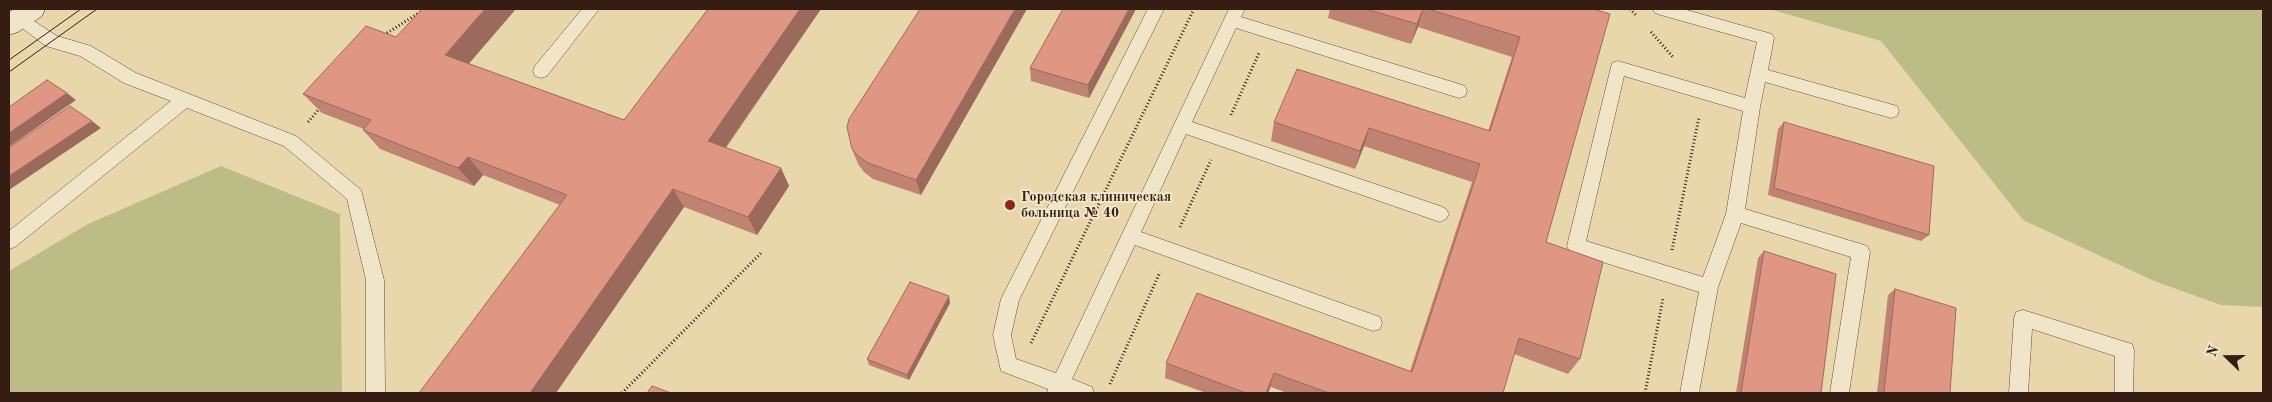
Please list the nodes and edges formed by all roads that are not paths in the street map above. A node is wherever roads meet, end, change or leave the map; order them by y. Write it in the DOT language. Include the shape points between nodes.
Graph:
graph roads {
  1 [pos="591,9"];
  2 [pos="1156,9"];
  3 [pos="1661,9"];
  4 [pos="1235,14"];
  5 [pos="20,17"];
  6 [pos="541,71"];
  7 [pos="1759,74"];
  8 [pos="1459,91"];
  9 [pos="186,100"];
  10 [pos="1752,107"];
  11 [pos="1891,111"];
  12 [pos="1182,126"];
  13 [pos="1440,214"];
  14 [pos="1735,214"];
  15 [pos="1130,235"];
  16 [pos="9,241"];
  17 [pos="1709,287"];
  18 [pos="1373,323"];
  19 [pos="1058,388"];
  20 [pos="376,393"];
  21 [pos="1085,393"];
  22 [pos="1689,393"];
  23 [pos="1840,393"];
  24 [pos="2018,393"];
  25 [pos="2124,393"];
  1 -- 6 [label="lane"];
  2 -- 19 [label="lane" via="1010,299 1002,335 1008,365"];
  3 -- 7 [label="lane" via="1766,38"];
  4 -- 8 [label="lane" via="1268,31"];
  4 -- 12 [label="lane"];
  5 -- 9 [label="lane" via="52,41 85,51 130,78"];
  7 -- 10 [label="lane"];
  7 -- 11 [label="lane"];
  9 -- 16 [label="lane"];
  9 -- 20 [label="lane" via="290,141 355,195 375,280"];
  10 -- 14 [label="lane"];
  10 -- 17 [label="lane" via="1618,68 1576,246"];
  12 -- 13 [label="lane"];
  12 -- 15 [label="lane"];
  14 -- 17 [label="lane"];
  14 -- 23 [label="lane" via="1861,252"];
  15 -- 18 [label="lane"];
  15 -- 19 [label="lane"];
  17 -- 22 [label="lane"];
  19 -- 21 [label="lane"];
  24 -- 25 [label="lane" via="2023,318 2125,350"];
}
